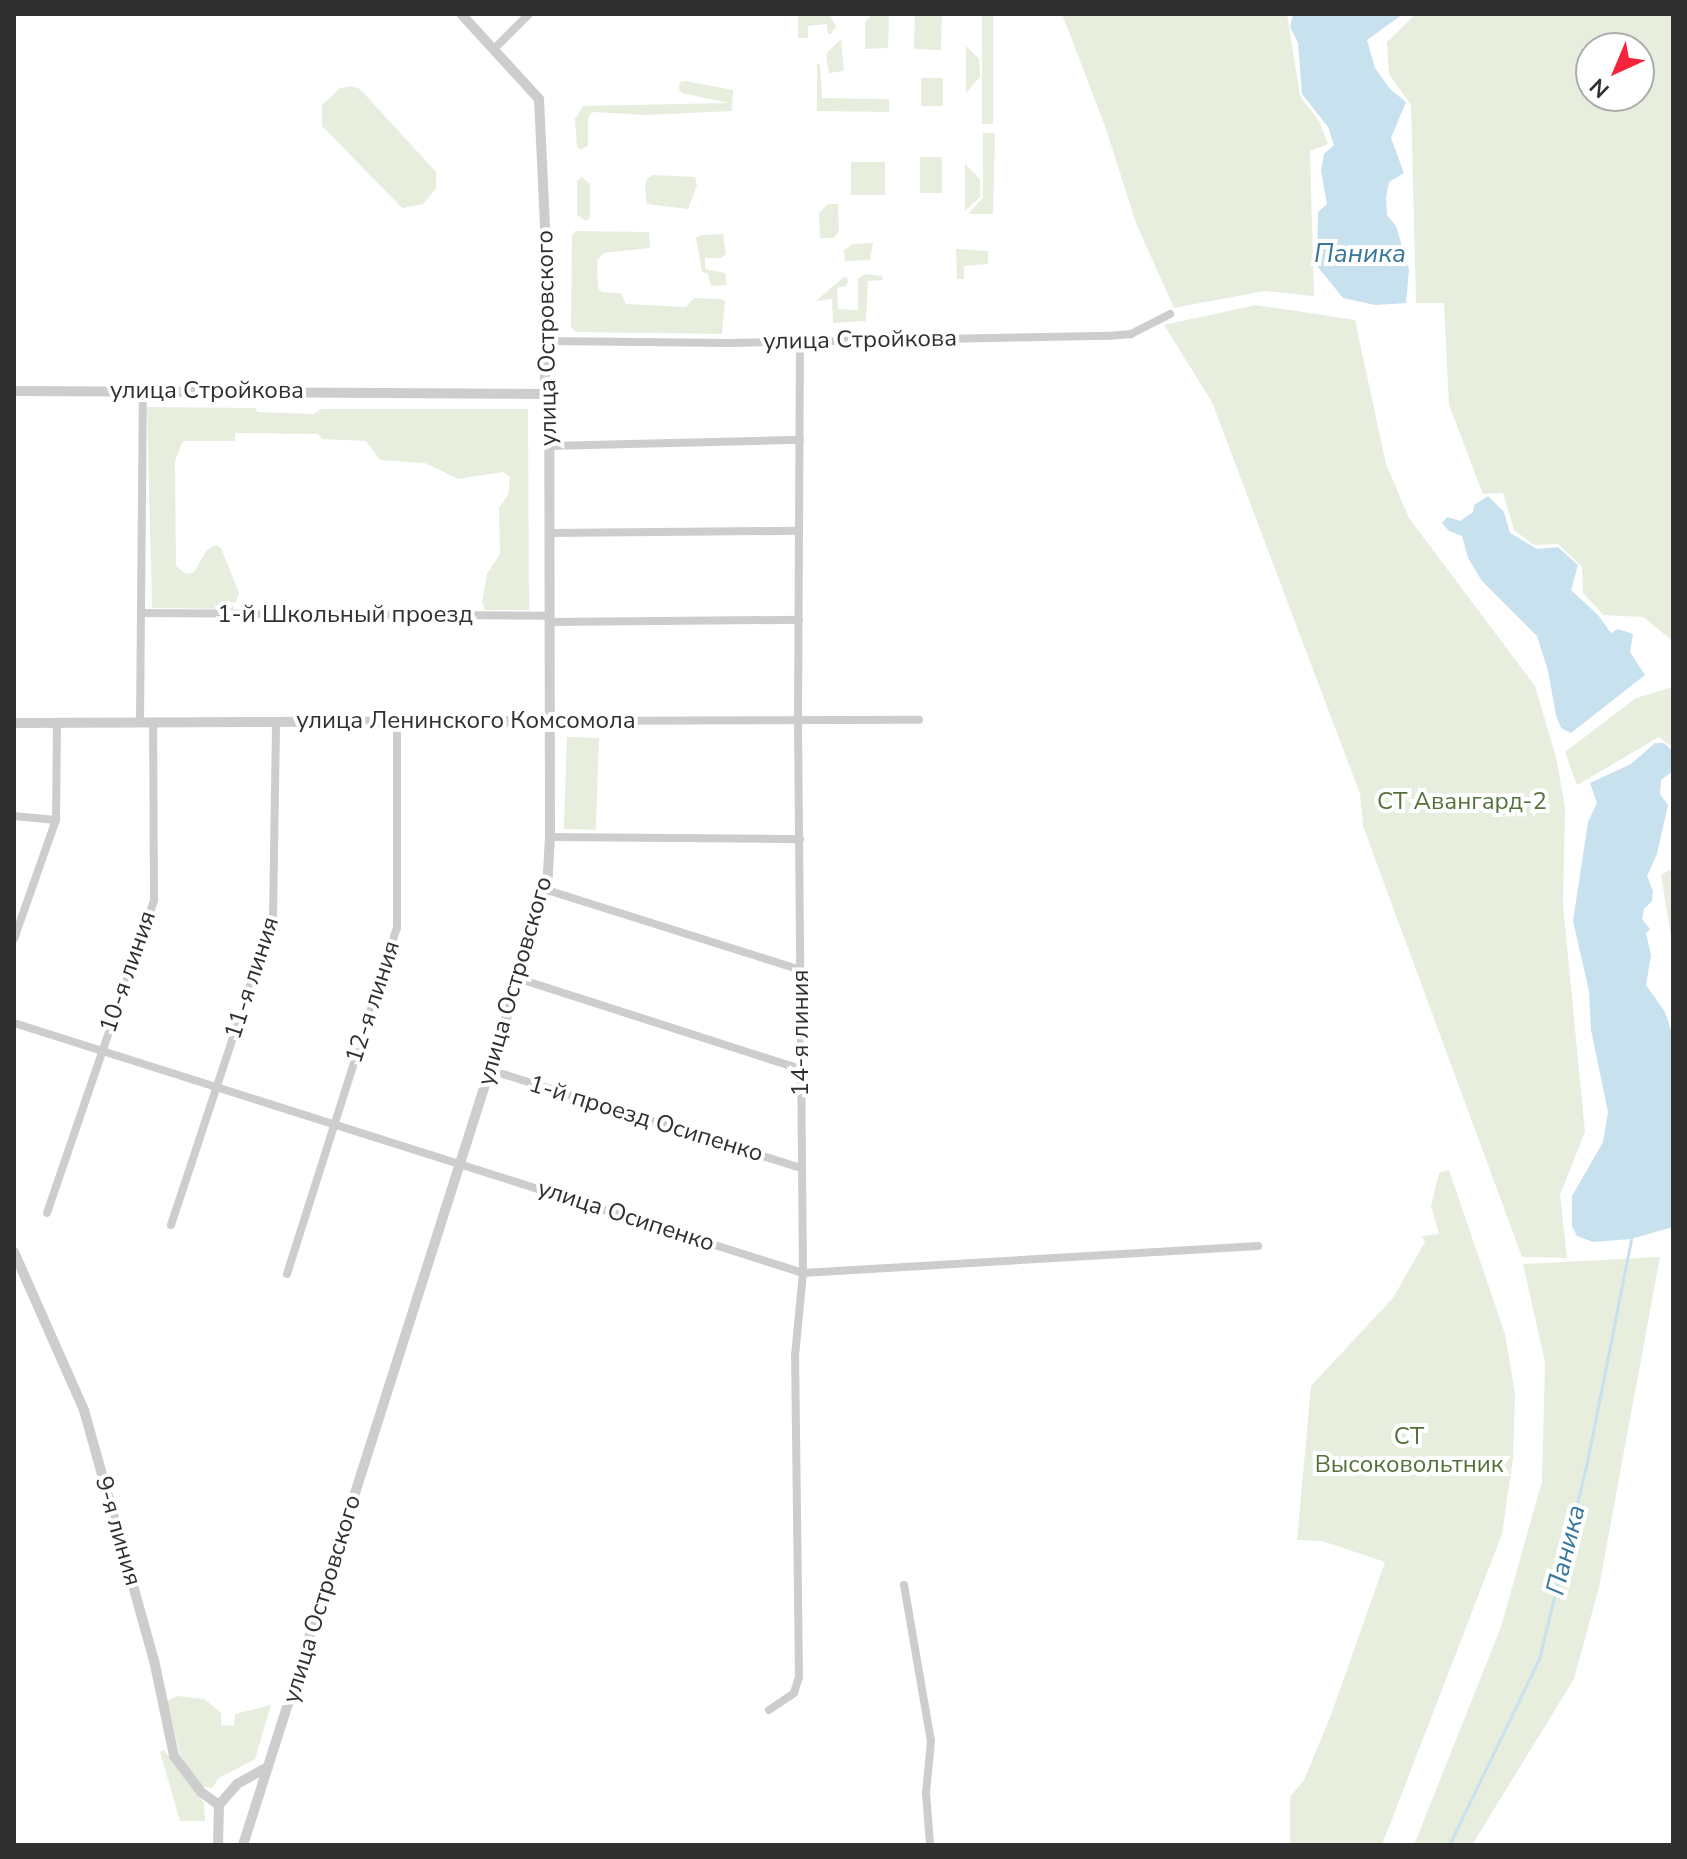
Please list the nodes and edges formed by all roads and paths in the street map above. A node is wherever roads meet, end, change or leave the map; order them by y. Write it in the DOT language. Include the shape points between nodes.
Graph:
graph roads {
  1 [pos="461,14"];
  2 [pos="529,14"];
  3 [pos="495,48"];
  4 [pos="1170,314"];
  5 [pos="546,341"];
  6 [pos="800,341"];
  7 [pos="14,391"];
  8 [pos="143,391"];
  9 [pos="545,394"];
  10 [pos="800,440"];
  11 [pos="549,446"];
  12 [pos="799,531"];
  13 [pos="549,533"];
  14 [pos="141,613"];
  15 [pos="549,619"];
  16 [pos="799,620"];
  17 [pos="798,720"];
  18 [pos="919,720"];
  19 [pos="397,721"];
  20 [pos="550,721"];
  21 [pos="276,722"];
  22 [pos="14,723"];
  23 [pos="57,723"];
  24 [pos="140,723"];
  25 [pos="153,723"];
  26 [pos="14,816"];
  27 [pos="56,820"];
  28 [pos="550,837"];
  29 [pos="800,839"];
  30 [pos="547,890"];
  31 [pos="14,939"];
  32 [pos="801,970"];
  33 [pos="520,979"];
  34 [pos="14,1023"];
  35 [pos="101,1051"];
  36 [pos="801,1069"];
  37 [pos="490,1070"];
  38 [pos="216,1088"];
  39 [pos="333,1126"];
  40 [pos="460,1164"];
  41 [pos="801,1168"];
  42 [pos="47,1213"];
  43 [pos="171,1225"];
  44 [pos="1258,1246"];
  45 [pos="14,1252"];
  46 [pos="803,1273"];
  47 [pos="287,1274"];
  48 [pos="904,1585"];
  49 [pos="769,1710"];
  50 [pos="268,1767"];
  51 [pos="219,1805"];
  52 [pos="218,1845"];
  53 [pos="243,1845"];
  54 [pos="930,1845"];
  1 -- 3 [label="street, улица Островского"];
  2 -- 3 [label="street"];
  3 -- 5 [label="street, улица Островского" via="539,99"];
  4 -- 6 [label="street, улица Стройкова" via="1131,334"];
  5 -- 6 [label="street, улица Стройкова"];
  5 -- 9 [label="street, улица Островского"];
  6 -- 10 [label="street, 14-я линия"];
  7 -- 8 [label="street, улица Стройкова"];
  8 -- 9 [label="street, улица Стройкова"];
  8 -- 14 [label="street"];
  9 -- 11 [label="street, улица Островского"];
  10 -- 11 [label="street"];
  10 -- 12 [label="street, 14-я линия"];
  11 -- 13 [label="street, улица Островского"];
  12 -- 13 [label="street"];
  12 -- 16 [label="street, 14-я линия"];
  13 -- 15 [label="street, улица Островского"];
  14 -- 15 [label="street, 1-й Школьный проезд"];
  14 -- 24 [label="street"];
  15 -- 16 [label="street, 1-й Школьный проезд"];
  15 -- 20 [label="street, улица Островского"];
  16 -- 17 [label="street, 14-я линия"];
  17 -- 18 [label="street, улица Ленинского Комсомола"];
  17 -- 20 [label="street, улица Ленинского Комсомола"];
  17 -- 29 [label="street, 14-я линия"];
  19 -- 20 [label="street, улица Ленинского Комсомола"];
  19 -- 21 [label="street, улица Ленинского Комсомола"];
  19 -- 39 [label="street, 12-я линия" via="397,928"];
  20 -- 28 [label="street, улица Островского"];
  21 -- 25 [label="street, улица Ленинского Комсомола"];
  21 -- 38 [label="street, 11-я линия" via="273,917"];
  22 -- 23 [label="street, улица Ленинского Комсомола"];
  23 -- 24 [label="street, улица Ленинского Комсомола"];
  23 -- 27 [label="street"];
  24 -- 25 [label="street, улица Ленинского Комсомола"];
  25 -- 35 [label="street, 10-я линия" via="154,900"];
  26 -- 27 [label="street"];
  27 -- 31 [label="street"];
  28 -- 29 [label="street"];
  28 -- 30 [label="street, улица Островского"];
  29 -- 32 [label="street, 14-я линия"];
  30 -- 32 [label="street"];
  30 -- 33 [label="street, улица Островского"];
  32 -- 36 [label="street, 14-я линия"];
  33 -- 36 [label="street"];
  33 -- 37 [label="street, улица Островского"];
  34 -- 35 [label="street, улица Осипенко"];
  35 -- 38 [label="street, улица Осипенко"];
  35 -- 42 [label="street, 10-я линия"];
  36 -- 41 [label="street, 14-я линия"];
  37 -- 40 [label="street, улица Островского"];
  37 -- 41 [label="street, 1-й проезд Осипенко"];
  38 -- 39 [label="street, улица Осипенко"];
  38 -- 43 [label="street, 11-я линия"];
  39 -- 40 [label="street, улица Осипенко"];
  39 -- 47 [label="street, 12-я линия"];
  40 -- 46 [label="street, улица Осипенко"];
  40 -- 50 [label="street, улица Островского"];
  41 -- 46 [label="street, 14-я линия"];
  44 -- 46 [label="street, улица Осипенко"];
  45 -- 51 [label="street, 9-я линия" via="84,1410 154,1660 174,1756 201,1792"];
  46 -- 49 [label="street, 14-я линия" via="795,1356 799,1677 794,1693"];
  48 -- 54 [label="street" via="931,1741 926,1793"];
  50 -- 51 [label="street" via="237,1784"];
  50 -- 53 [label="street, улица Островского"];
  51 -- 52 [label="street"];
}
